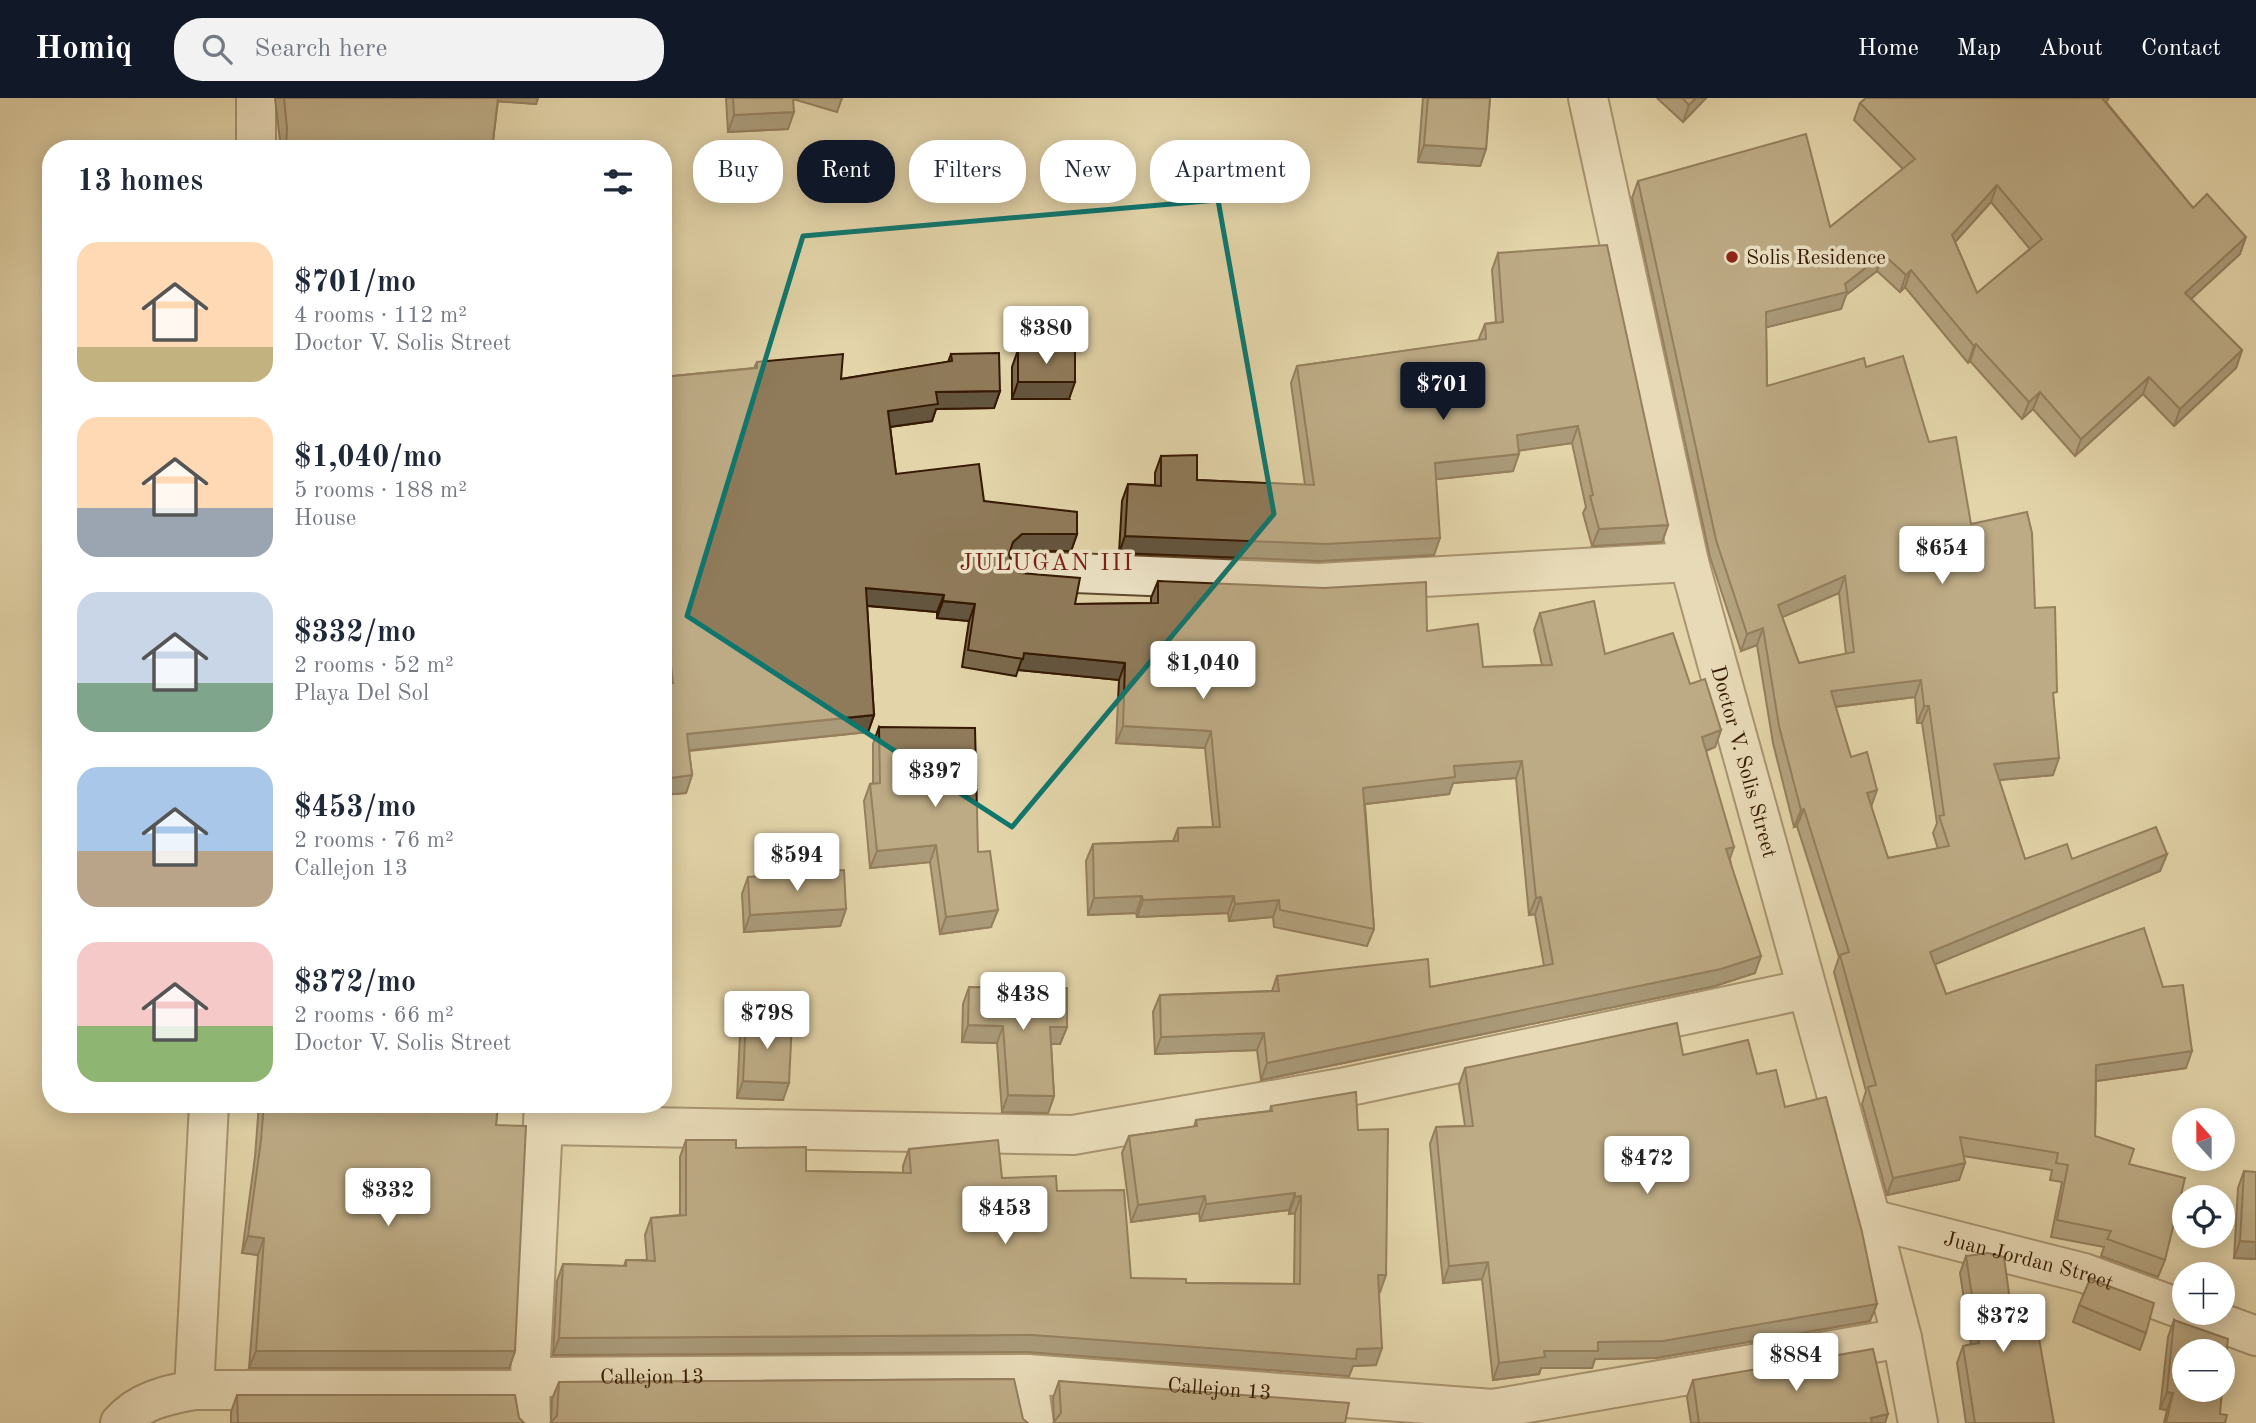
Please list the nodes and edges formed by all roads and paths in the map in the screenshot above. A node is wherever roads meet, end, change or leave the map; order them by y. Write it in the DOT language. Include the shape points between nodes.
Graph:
graph roads {
  1 [pos="256,98"];
  2 [pos="1588,98"];
  3 [pos="256,140"];
  4 [pos="1689,562"];
  5 [pos="1025,571"];
  6 [pos="1807,989"];
  7 [pos="209,1113"];
  8 [pos="544,1115"];
  9 [pos="1871,1219"];
  10 [pos="2172,1306"];
  11 [pos="2226,1325"];
  12 [pos="2256,1336"];
  13 [pos="1902,1338"];
  14 [pos="1027,1374"];
  15 [pos="194,1390"];
  16 [pos="531,1397"];
  17 [pos="120,1423"];
  18 [pos="1034,1423"];
  19 [pos="1918,1423"];
  1 -- 3 [label="street"];
  2 -- 4 [label="street, Doctor V. Solis Street"];
  4 -- 5 [label="street" via="1319,583"];
  4 -- 6 [label="street, Doctor V. Solis Street"];
  6 -- 8 [label="street" via="1341,1088 1073,1135"];
  6 -- 9 [label="street, Doctor V. Solis Street"];
  7 -- 15 [label="street"];
  8 -- 16 [label="street"];
  9 -- 10 [label="street, Juan Jordan Street" via="2084,1273"];
  9 -- 13 [label="street, Doctor V. Solis Street"];
  11 -- 12 [label="street"];
  13 -- 14 [label="street, Callejon 13" via="1493,1409"];
  13 -- 19 [label="street, Doctor V. Solis Street"];
  14 -- 16 [label="street, Callejon 13"];
  14 -- 18 [label="street"];
  15 -- 16 [label="street, Callejon 13"];
  15 -- 17 [label="street, Callejon 13" via="163,1396 131,1410"];
}
